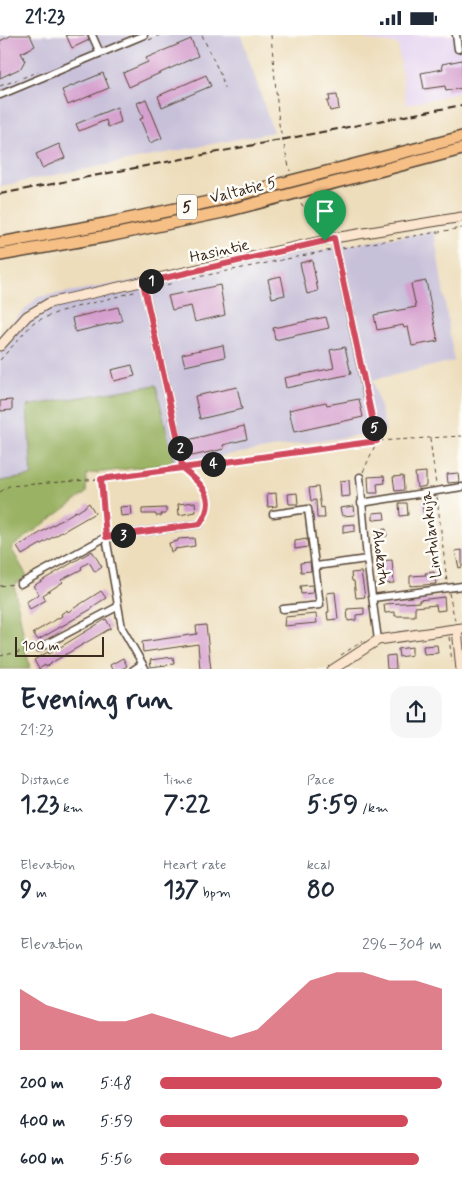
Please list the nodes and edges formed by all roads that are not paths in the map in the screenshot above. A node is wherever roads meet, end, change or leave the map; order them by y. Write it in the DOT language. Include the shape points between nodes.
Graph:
graph roads {
  1 [pos="92,35"];
  2 [pos="144,35"];
  3 [pos="456,35"];
  4 [pos="458,49"];
  5 [pos="100,53"];
  6 [pos="0,95"];
  7 [pos="462,137"];
  8 [pos="462,149"];
  9 [pos="462,217"];
  10 [pos="334,238"];
  11 [pos="0,243"];
  12 [pos="0,255"];
  13 [pos="144,286"];
  14 [pos="0,346"];
  15 [pos="367,397"];
  16 [pos="179,444"];
  17 [pos="360,477"];
  18 [pos="462,487"];
  19 [pos="361,503"];
  20 [pos="273,514"];
  21 [pos="200,524"];
  22 [pos="106,537"];
  23 [pos="367,559"];
  24 [pos="316,566"];
  25 [pos="20,584"];
  26 [pos="462,586"];
  27 [pos="373,598"];
  28 [pos="117,607"];
  29 [pos="283,609"];
  30 [pos="459,631"];
  31 [pos="378,640"];
  32 [pos="39,648"];
  33 [pos="144,667"];
  34 [pos="133,669"];
  35 [pos="332,669"];
  36 [pos="461,669"];
  1 -- 5 [label="street"];
  2 -- 5 [label="street"];
  3 -- 4 [label="street"];
  5 -- 6 [label="street"];
  7 -- 11 [label="highway, Valtatie 5 / 5" via="218,200"];
  8 -- 12 [label="highway, Valtatie 5 / 5" via="223,212"];
  9 -- 10 [label="street, Hasintie"];
  10 -- 13 [label="street, Hasintie"];
  10 -- 15 [label="street"];
  13 -- 14 [label="street, Hasintie" via="49,303 27,316"];
  13 -- 16 [label="street"];
  17 -- 19 [label="street, Ahokatu"];
  18 -- 19 [label="street"];
  19 -- 23 [label="street, Ahokatu"];
  20 -- 24 [label="street" via="308,509"];
  21 -- 22 [label="street"];
  22 -- 25 [label="street"];
  22 -- 28 [label="street"];
  23 -- 24 [label="street"];
  23 -- 27 [label="street, Ahokatu"];
  24 -- 29 [label="street" via="320,605"];
  26 -- 27 [label="street"];
  27 -- 31 [label="street, Ahokatu"];
  28 -- 32 [label="street"];
  28 -- 33 [label="street" via="122,628"];
  30 -- 31 [label="street"];
  30 -- 36 [label="street"];
  31 -- 35 [label="street"];
  33 -- 34 [label="street"];
}
